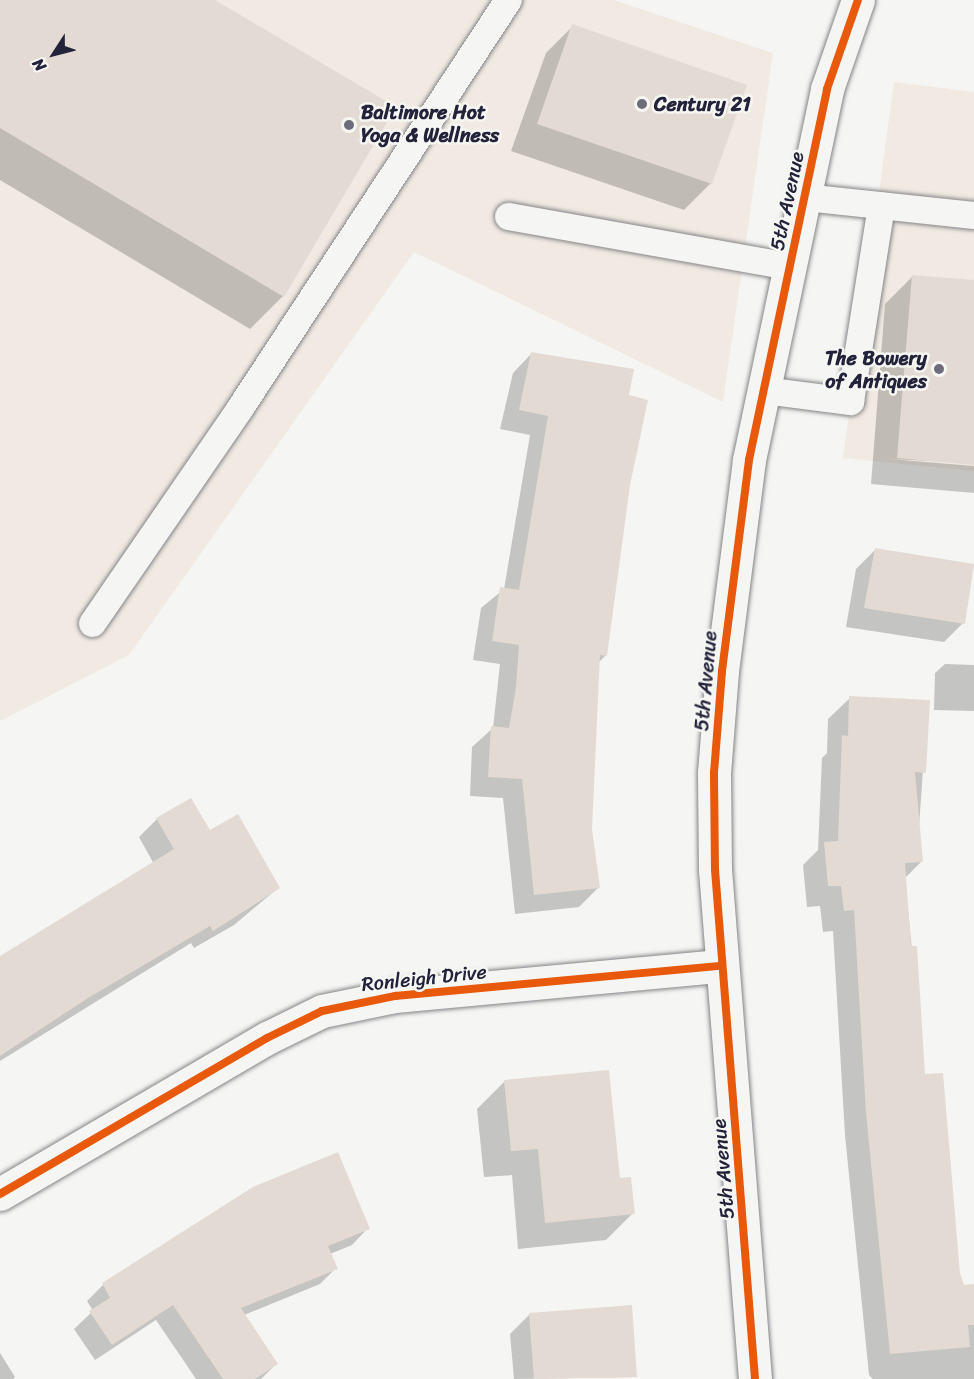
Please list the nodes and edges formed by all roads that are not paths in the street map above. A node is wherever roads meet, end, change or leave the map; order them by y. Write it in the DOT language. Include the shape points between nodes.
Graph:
graph roads {
  1 [pos="508,0"];
  2 [pos="858,0"];
  3 [pos="805,197"];
  4 [pos="881,205"];
  5 [pos="974,215"];
  6 [pos="508,216"];
  7 [pos="790,266"];
  8 [pos="764,390"];
  9 [pos="92,623"];
  10 [pos="720,966"];
  11 [pos="0,1194"];
  12 [pos="755,1379"];
  1 -- 9 [label="lane" via="239,409"];
  2 -- 3 [label="street, 5th Avenue" via="827,89"];
  3 -- 4 [label="lane"];
  3 -- 7 [label="street, 5th Avenue"];
  4 -- 5 [label="lane"];
  4 -- 8 [label="lane" via="850,401"];
  6 -- 7 [label="lane"];
  7 -- 8 [label="street, 5th Avenue"];
  8 -- 10 [label="street, 5th Avenue" via="749,460 722,671 714,773"];
  10 -- 11 [label="street, Ronleigh Drive" via="395,996 322,1011 267,1038"];
  10 -- 12 [label="street, 5th Avenue"];
}
